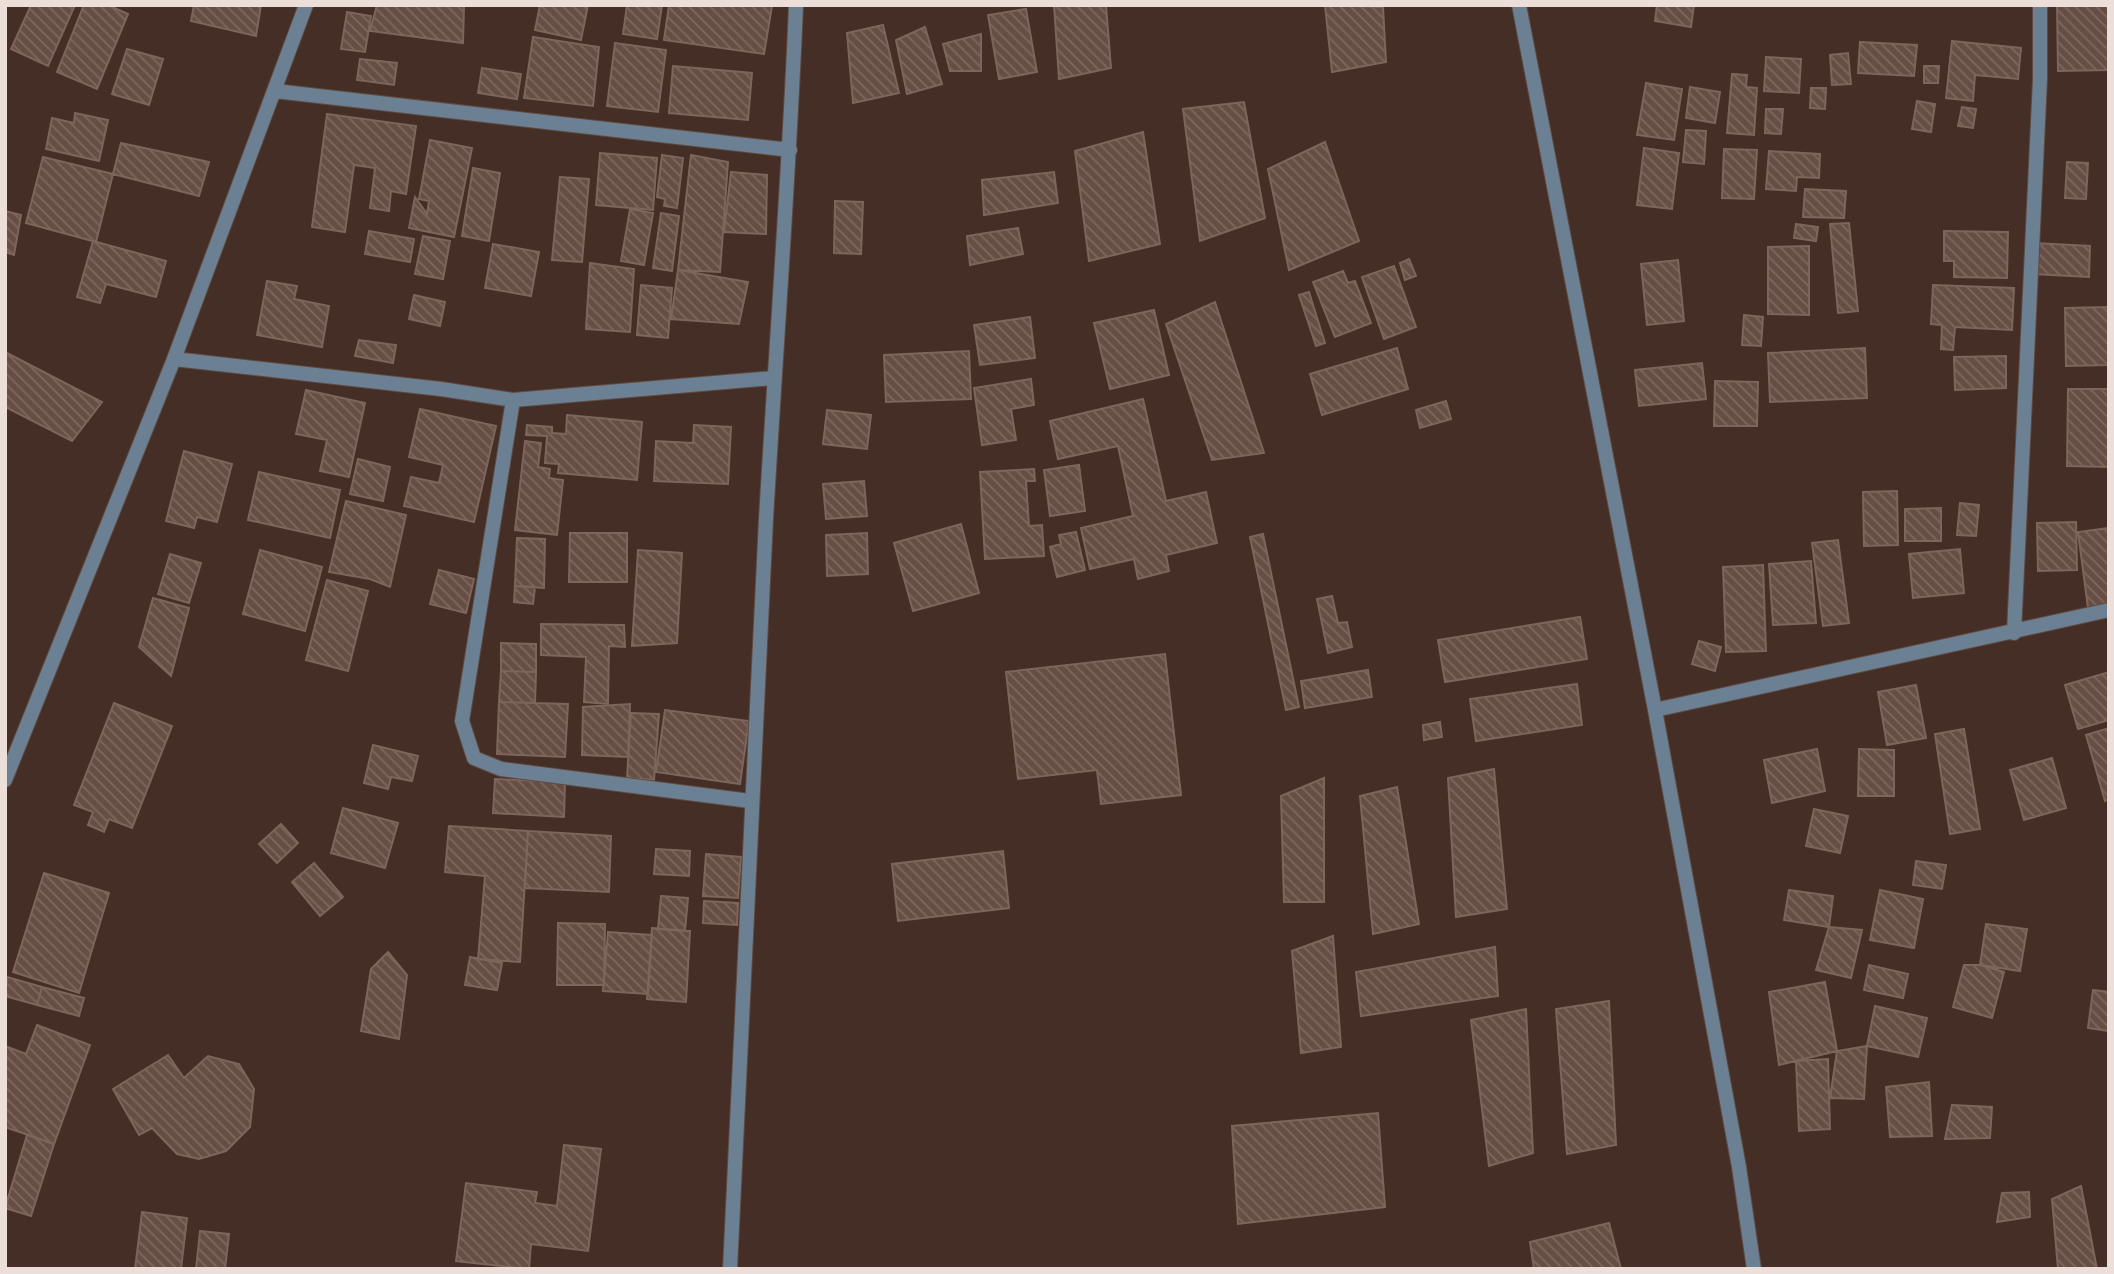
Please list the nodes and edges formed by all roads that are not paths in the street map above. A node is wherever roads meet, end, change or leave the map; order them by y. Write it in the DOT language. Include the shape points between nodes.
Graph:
graph roads {
  1 [pos="306,5"];
  2 [pos="796,5"];
  3 [pos="1519,5"];
  4 [pos="2040,5"];
  5 [pos="275,91"];
  6 [pos="790,150"];
  7 [pos="174,359"];
  8 [pos="774,378"];
  9 [pos="513,400"];
  10 [pos="2109,610"];
  11 [pos="2014,633"];
  12 [pos="1655,710"];
  13 [pos="5,780"];
  14 [pos="750,800"];
  15 [pos="730,1269"];
  16 [pos="1754,1269"];
  1 -- 5 [label="street"];
  2 -- 6 [label="street"];
  3 -- 12 [label="street"];
  4 -- 11 [label="street"];
  5 -- 6 [label="street"];
  5 -- 7 [label="street"];
  6 -- 8 [label="street"];
  7 -- 9 [label="street"];
  7 -- 13 [label="street"];
  8 -- 9 [label="street"];
  8 -- 14 [label="street"];
  9 -- 14 [label="street" via="462,721 474,758 501,769"];
  10 -- 11 [label="street"];
  11 -- 12 [label="street"];
  12 -- 16 [label="street"];
  14 -- 15 [label="street"];
}
